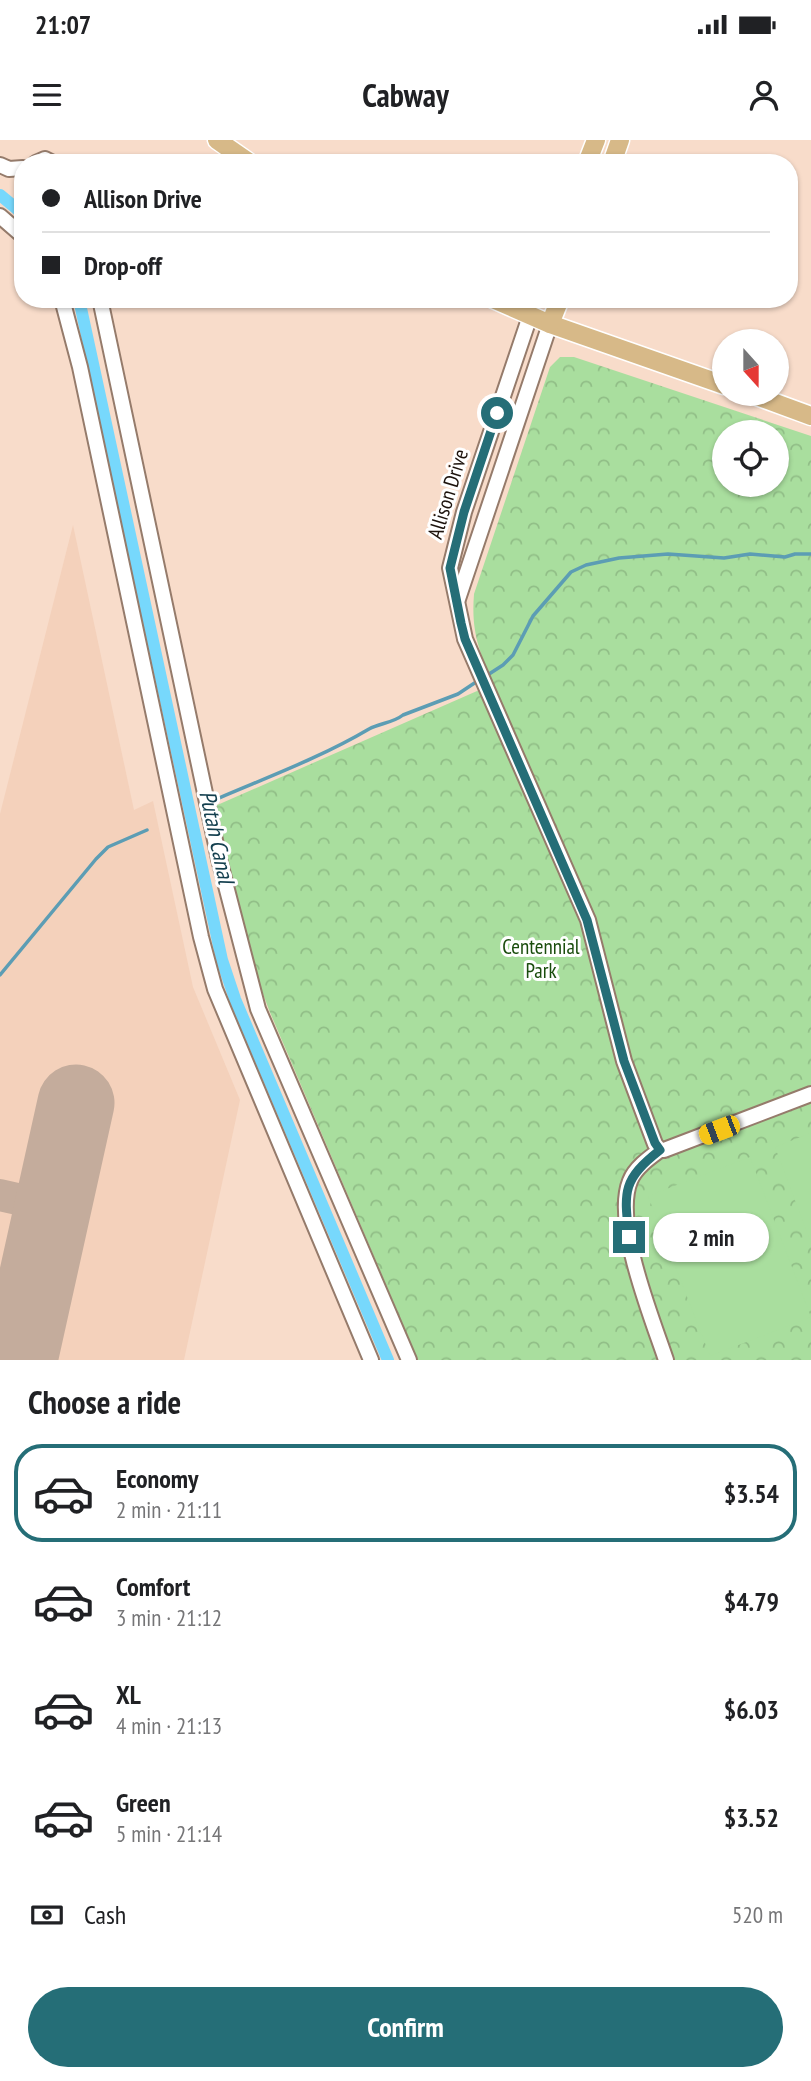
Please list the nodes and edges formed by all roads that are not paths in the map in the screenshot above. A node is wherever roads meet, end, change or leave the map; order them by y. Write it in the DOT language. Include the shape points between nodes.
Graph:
graph roads {
  1 [pos="217,140"];
  2 [pos="237,154"];
  3 [pos="0,216"];
  4 [pos="14,228"];
  5 [pos="64,308"];
  6 [pos="102,308"];
  7 [pos="533,308"];
  8 [pos="534,308"];
  9 [pos="556,308"];
  10 [pos="550,324"];
  11 [pos="712,380"];
  12 [pos="784,406"];
  13 [pos="811,416"];
  14 [pos="457,601"];
  15 [pos="811,1094"];
  16 [pos="660,1150"];
  17 [pos="372,1360"];
  18 [pos="409,1360"];
  19 [pos="666,1360"];
  1 -- 2 [label="main road"];
  3 -- 4 [label="street"];
  5 -- 17 [label="street" via="211,978"];
  6 -- 18 [label="street" via="219,859 258,1009"];
  7 -- 14 [label="street, Allison Drive" via="464,512 450,568"];
  8 -- 10 [label="main road"];
  9 -- 10 [label="main road, Allison Drive"];
  10 -- 11 [label="main road"];
  10 -- 14 [label="street, Allison Drive"];
  12 -- 13 [label="main road"];
  14 -- 16 [label="street" via="465,639 587,920 624,1061"];
  15 -- 16 [label="street"];
  16 -- 19 [label="street" via="629,1181 626,1211 636,1268"];
}
